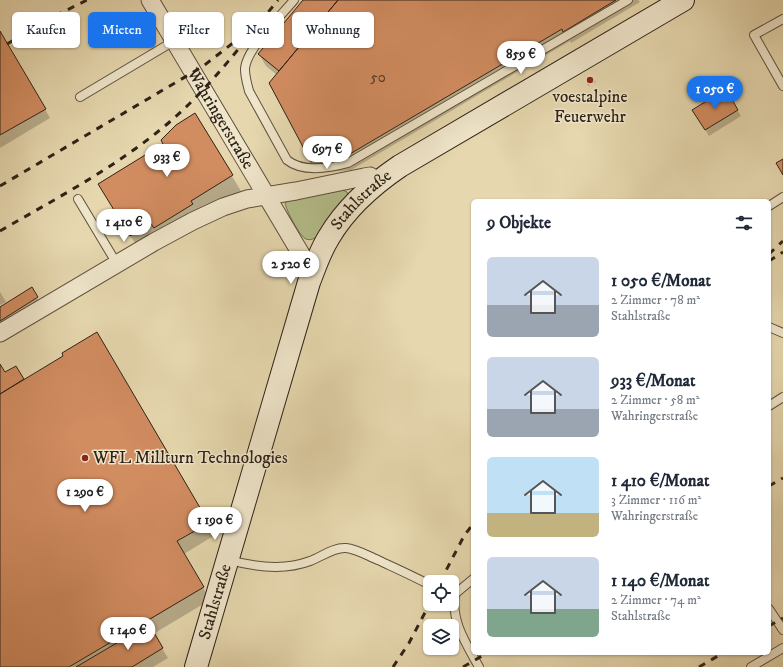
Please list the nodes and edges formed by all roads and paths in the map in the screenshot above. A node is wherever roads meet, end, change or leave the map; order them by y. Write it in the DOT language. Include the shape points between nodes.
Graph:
graph roads {
  1 [pos="150,0"];
  2 [pos="294,0"];
  3 [pos="628,0"];
  4 [pos="683,0"];
  5 [pos="783,19"];
  6 [pos="164,24"];
  7 [pos="164,47"];
  8 [pos="178,48"];
  9 [pos="783,86"];
  10 [pos="80,97"];
  11 [pos="378,181"];
  12 [pos="266,196"];
  13 [pos="78,198"];
  14 [pos="783,198"];
  15 [pos="771,205"];
  16 [pos="117,264"];
  17 [pos="316,265"];
  18 [pos="771,329"];
  19 [pos="0,333"];
  20 [pos="783,333"];
  21 [pos="783,397"];
  22 [pos="771,405"];
  23 [pos="227,560"];
  24 [pos="471,580"];
  25 [pos="423,582"];
  26 [pos="459,589"];
  27 [pos="454,611"];
  28 [pos="771,613"];
  29 [pos="783,630"];
  30 [pos="783,648"];
  31 [pos="471,652"];
  32 [pos="472,655"];
  33 [pos="196,667"];
  34 [pos="479,667"];
  35 [pos="751,667"];
  1 -- 6 [label="street, Wahringerstraße"];
  2 -- 3 [label="lane" via="249,56 245,67 246,78 249,90 287,160 301,168 322,168 348,163"];
  4 -- 11 [label="street, Stahlstraße" via="409,160"];
  5 -- 9 [label="lane" via="754,35"];
  7 -- 10 [label="lane"];
  8 -- 12 [label="street, Wahringerstraße"];
  11 -- 12 [label="street" via="370,176"];
  11 -- 17 [label="street, Stahlstraße" via="341,219"];
  12 -- 16 [label="street" via="247,199 205,215"];
  12 -- 17 [label="street, Wahringerstraße" via="304,259"];
  13 -- 16 [label="lane"];
  14 -- 15 [label="lane"];
  16 -- 19 [label="street"];
  17 -- 23 [label="street, Stahlstraße"];
  18 -- 20 [label="lane"];
  21 -- 22 [label="lane"];
  23 -- 25 [label="lane" via="275,567 309,562 339,548 348,548"];
  23 -- 33 [label="street, Stahlstraße"];
  24 -- 26 [label="lane"];
  27 -- 31 [label="lane" via="456,622"];
  28 -- 29 [label="lane"];
  30 -- 35 [label="lane"];
  32 -- 34 [label="lane"];
}
